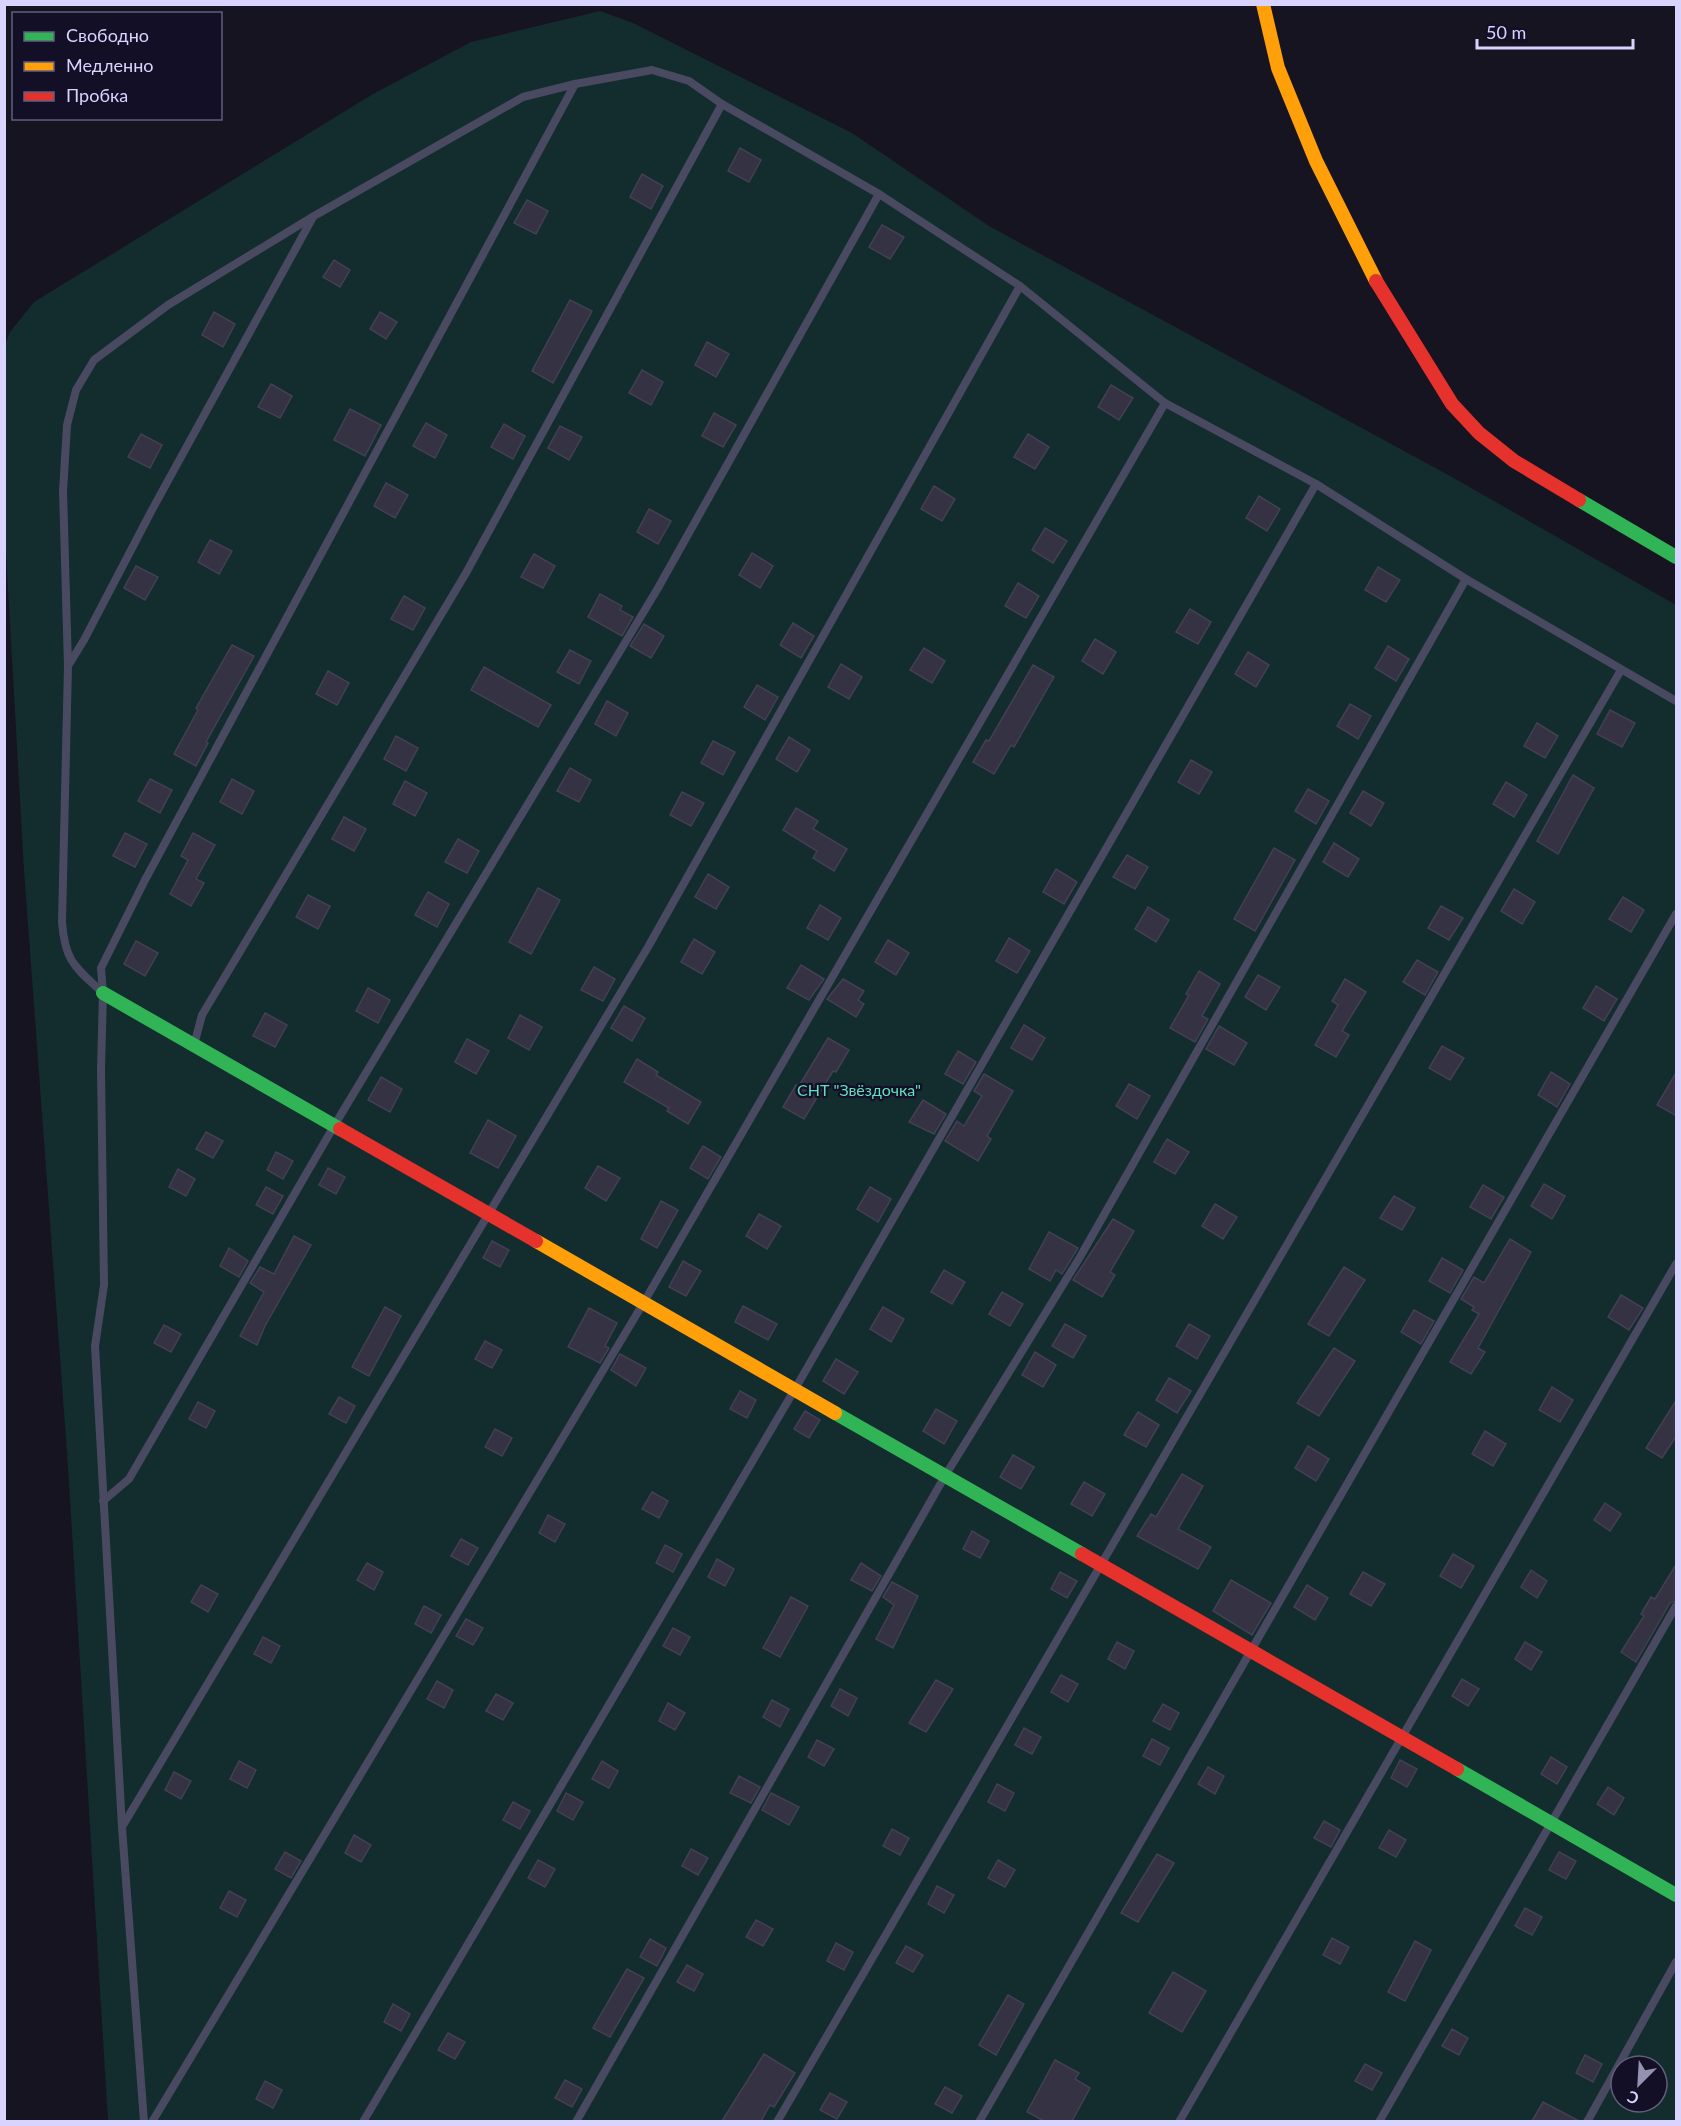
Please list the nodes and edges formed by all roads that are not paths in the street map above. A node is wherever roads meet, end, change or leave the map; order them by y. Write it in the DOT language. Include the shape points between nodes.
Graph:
graph roads {
  1 [pos="1263,4"];
  2 [pos="575,84"];
  3 [pos="722,104"];
  4 [pos="879,194"];
  5 [pos="314,216"];
  6 [pos="1020,286"];
  7 [pos="1165,403"];
  8 [pos="1316,484"];
  9 [pos="1677,557"];
  10 [pos="1466,579"];
  11 [pos="68,666"];
  12 [pos="1621,670"];
  13 [pos="1677,701"];
  14 [pos="1677,914"];
  15 [pos="103,993"];
  16 [pos="194,1045"];
  17 [pos="334,1126"];
  18 [pos="489,1214"];
  19 [pos="1677,1264"];
  20 [pos="644,1302"];
  21 [pos="795,1389"];
  22 [pos="945,1476"];
  23 [pos="103,1501"];
  24 [pos="1099,1565"];
  25 [pos="1677,1606"];
  26 [pos="1250,1651"];
  27 [pos="1401,1736"];
  28 [pos="1551,1821"];
  29 [pos="122,1827"];
  30 [pos="1677,1895"];
  31 [pos="1677,1962"];
  32 [pos="144,2121"];
  33 [pos="152,2121"];
  34 [pos="363,2121"];
  35 [pos="576,2121"];
  36 [pos="777,2121"];
  37 [pos="979,2121"];
  38 [pos="1179,2121"];
  39 [pos="1379,2121"];
  40 [pos="1587,2121"];
  1 -- 9 [label="street" via="1278,68 1316,161 1384,297 1452,404 1479,433 1514,461"];
  2 -- 3 [label="lane" via="652,70 689,81"];
  2 -- 5 [label="lane" via="523,97"];
  2 -- 15 [label="lane" via="145,880 101,969"];
  3 -- 4 [label="lane"];
  3 -- 16 [label="lane" via="466,573 202,1015"];
  4 -- 6 [label="lane"];
  4 -- 17 [label="lane" via="658,588"];
  5 -- 11 [label="lane"];
  5 -- 11 [label="lane" via="168,304 94,360 76,390 67,425 63,491"];
  6 -- 7 [label="lane"];
  6 -- 18 [label="lane" via="648,947"];
  7 -- 8 [label="lane"];
  7 -- 20 [label="lane"];
  8 -- 10 [label="lane"];
  8 -- 21 [label="lane"];
  10 -- 12 [label="lane"];
  10 -- 22 [label="lane" via="1080,1257"];
  11 -- 15 [label="lane" via="64,949 77,969"];
  12 -- 13 [label="lane"];
  12 -- 24 [label="lane"];
  14 -- 26 [label="lane"];
  15 -- 16 [label="street"];
  15 -- 23 [label="lane" via="100,1069 104,1285 95,1346"];
  16 -- 17 [label="street"];
  17 -- 18 [label="street"];
  17 -- 23 [label="lane" via="129,1479"];
  18 -- 20 [label="street"];
  18 -- 29 [label="lane"];
  19 -- 27 [label="lane"];
  20 -- 21 [label="street"];
  20 -- 33 [label="lane"];
  21 -- 22 [label="street"];
  21 -- 34 [label="lane"];
  22 -- 24 [label="street"];
  22 -- 35 [label="lane"];
  23 -- 29 [label="lane"];
  24 -- 26 [label="street"];
  24 -- 36 [label="lane"];
  25 -- 28 [label="lane"];
  26 -- 27 [label="street"];
  26 -- 37 [label="lane"];
  27 -- 28 [label="street"];
  27 -- 38 [label="lane"];
  28 -- 30 [label="street"];
  28 -- 39 [label="lane"];
  29 -- 32 [label="lane"];
  31 -- 40 [label="lane"];
}
